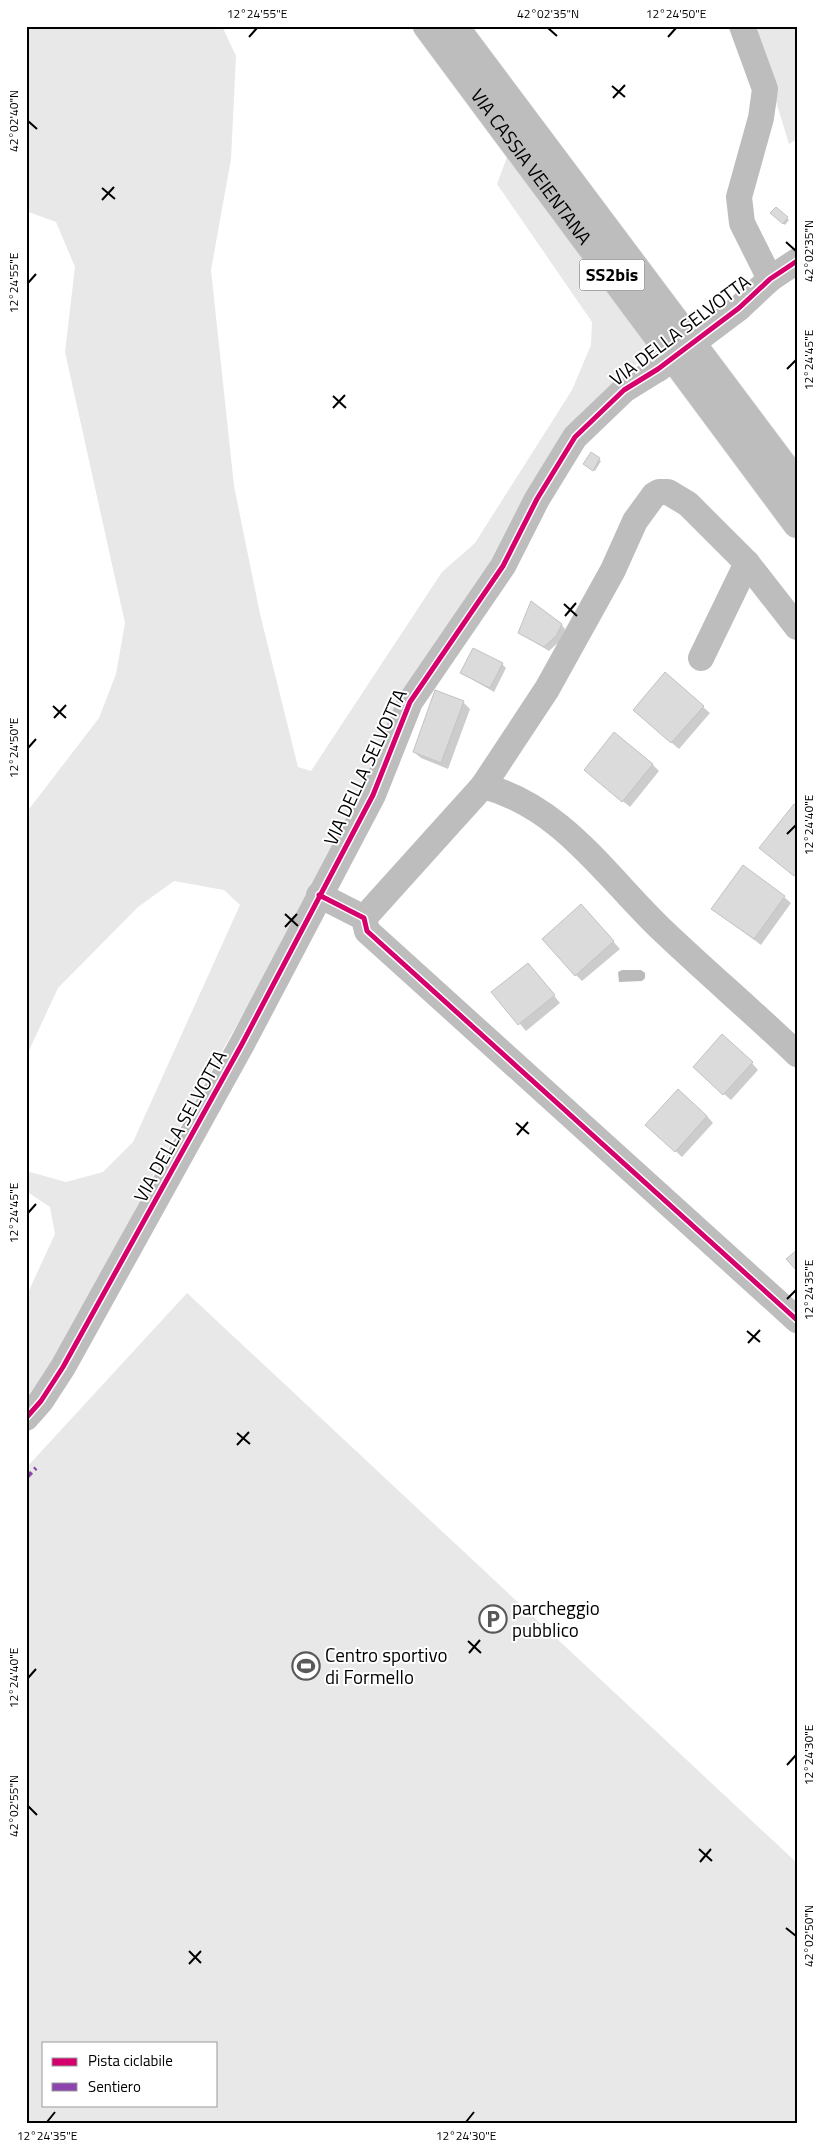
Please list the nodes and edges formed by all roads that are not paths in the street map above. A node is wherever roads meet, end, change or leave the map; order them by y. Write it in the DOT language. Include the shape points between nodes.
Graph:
graph roads {
  1 [pos="427,26"];
  2 [pos="454,26"];
  3 [pos="742,26"];
  4 [pos="797,261"];
  5 [pos="770,280"];
  6 [pos="797,484"];
  7 [pos="797,524"];
  8 [pos="747,563"];
  9 [pos="797,627"];
  10 [pos="701,658"];
  11 [pos="483,786"];
  12 [pos="319,896"];
  13 [pos="364,918"];
  14 [pos="797,1054"];
  15 [pos="797,1320"];
  16 [pos="26,1418"];
  1 -- 7 [label="highway, VIA CASSIA VEIENTANA / SS2bis"];
  2 -- 6 [label="highway, VIA CASSIA VEIENTANA / SS2bis"];
  3 -- 5 [label="street" via="765,90 761,118 739,197 742,223"];
  4 -- 5 [label="street, VIA DELLA SELVOTTA"];
  5 -- 12 [label="street, VIA DELLA SELVOTTA, bridge" via="739,308 658,369 624,390 575,437 537,499 504,566 410,702 373,795"];
  8 -- 9 [label="street"];
  8 -- 10 [label="street"];
  8 -- 11 [label="street" via="683,500 664,492 649,499 547,689"];
  11 -- 13 [label="street"];
  11 -- 14 [label="street" via="520,798 554,820 660,928"];
  12 -- 13 [label="street"];
  12 -- 16 [label="street, VIA DELLA SELVOTTA" via="242,1044 63,1366"];
  13 -- 15 [label="street" via="367,930"];
}
